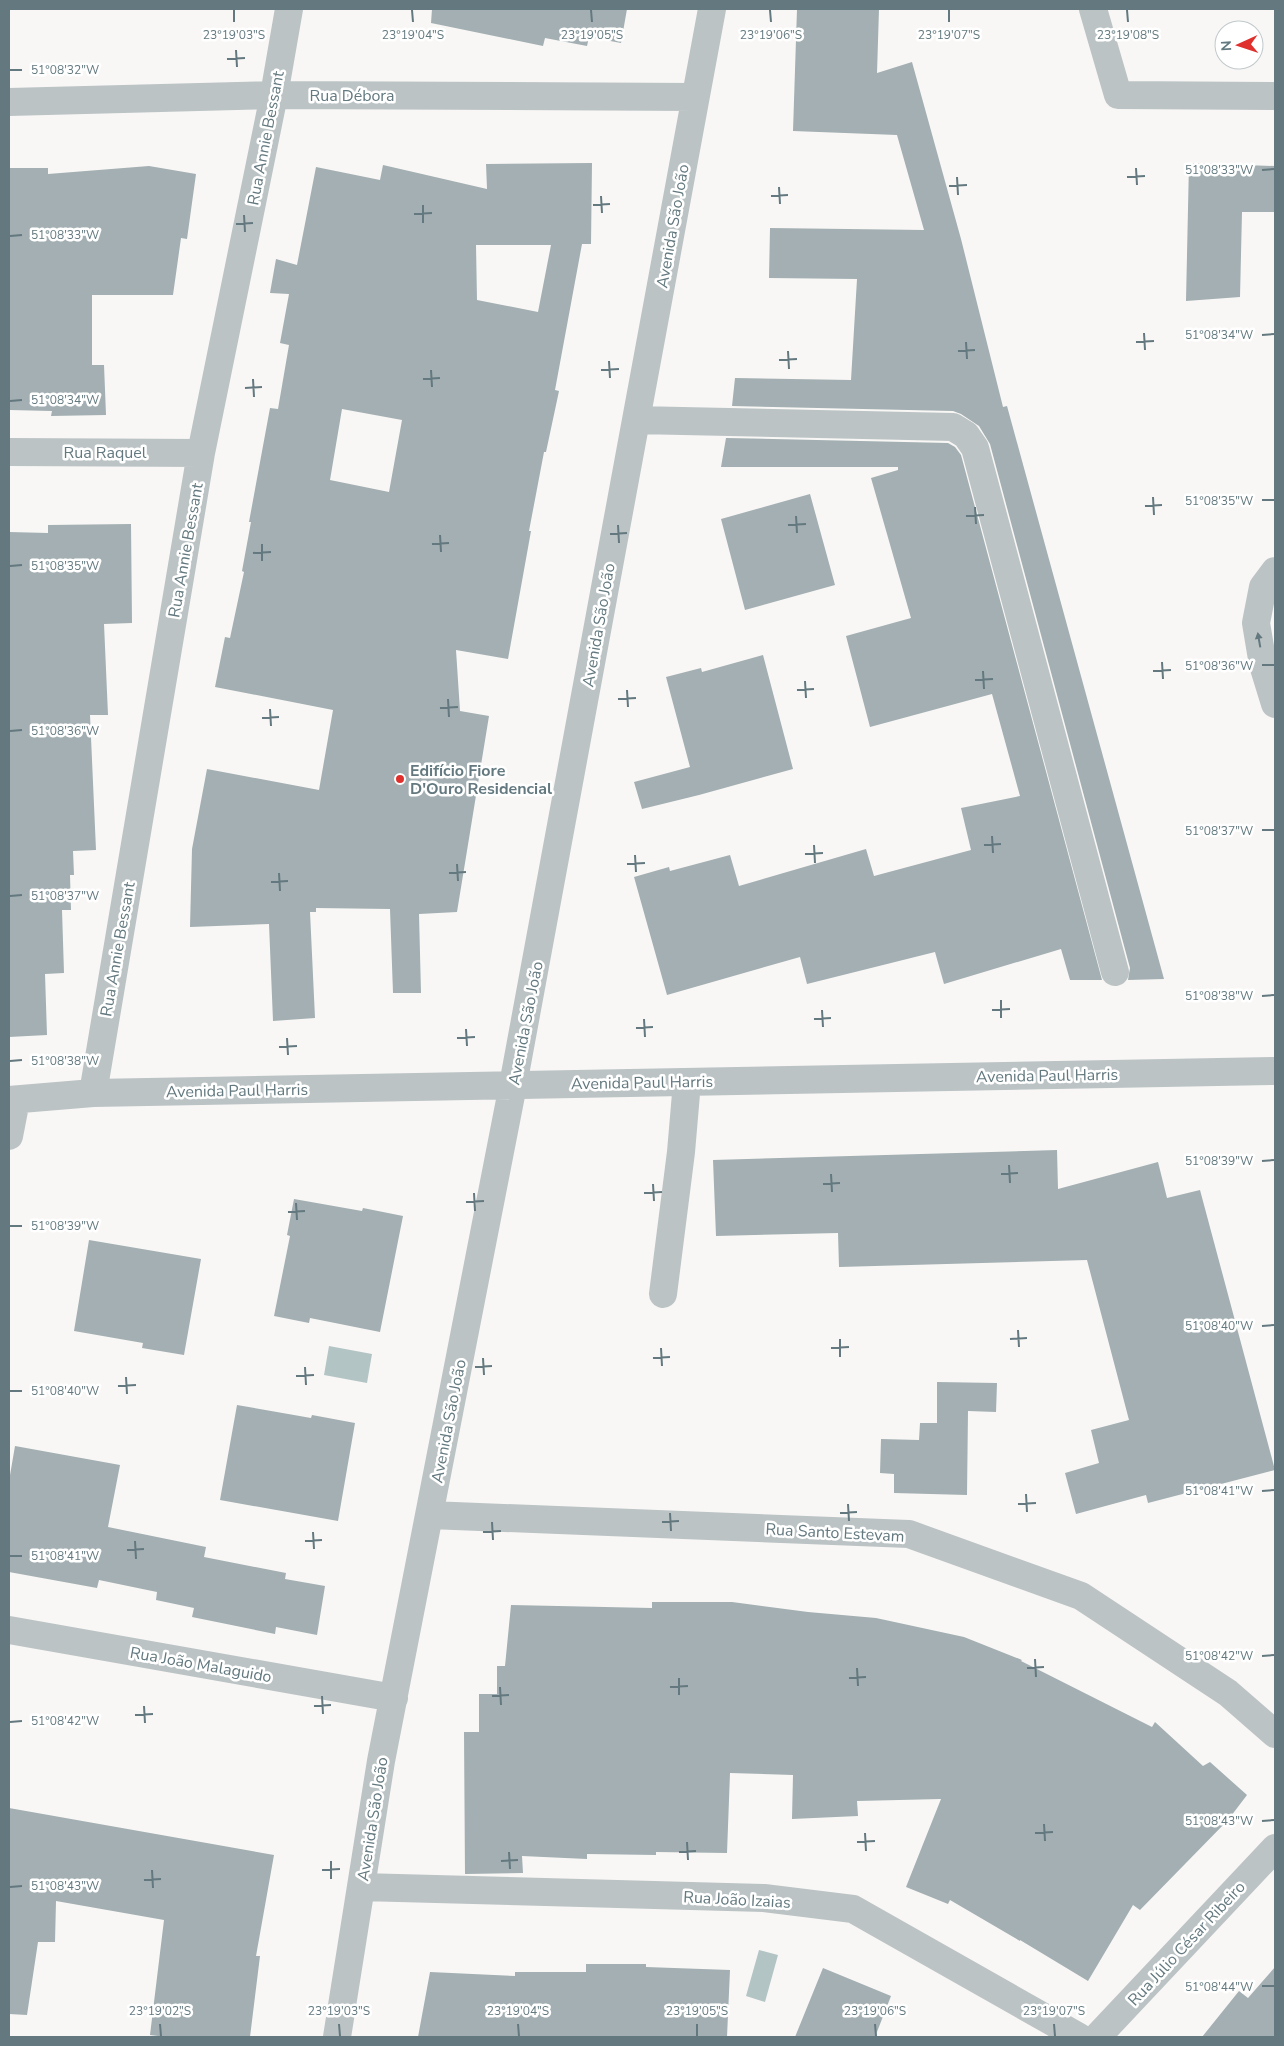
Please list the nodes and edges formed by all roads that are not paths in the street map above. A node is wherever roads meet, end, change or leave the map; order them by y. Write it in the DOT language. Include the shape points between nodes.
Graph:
graph roads {
  1 [pos="289,9"];
  2 [pos="712,9"];
  3 [pos="1093,9"];
  4 [pos="274,94"];
  5 [pos="1275,96"];
  6 [pos="695,98"];
  7 [pos="9,102"];
  8 [pos="636,420"];
  9 [pos="9,452"];
  10 [pos="201,453"];
  11 [pos="1275,572"];
  12 [pos="1275,704"];
  13 [pos="1116,972"];
  14 [pos="1275,1071"];
  15 [pos="687,1082"];
  16 [pos="513,1085"];
  17 [pos="93,1093"];
  18 [pos="12,1100"];
  19 [pos="9,1136"];
  20 [pos="662,1294"];
  21 [pos="430,1515"];
  22 [pos="9,1630"];
  23 [pos="394,1698"];
  24 [pos="1275,1734"];
  25 [pos="1275,1848"];
  26 [pos="361,1888"];
  27 [pos="338,2037"];
  28 [pos="1079,2037"];
  29 [pos="1097,2037"];
  1 -- 4 [label="street, Rua Annie Bessant"];
  2 -- 6 [label="street, Avenida São João"];
  3 -- 5 [label="street" via="1118,96"];
  4 -- 6 [label="street, Rua Débora"];
  4 -- 7 [label="street, Rua Débora"];
  4 -- 10 [label="street, Rua Annie Bessant"];
  6 -- 8 [label="street, Avenida São João"];
  8 -- 13 [label="street" via="953,427 966,435 975,448"];
  8 -- 16 [label="street, Avenida São João"];
  9 -- 10 [label="street, Rua Raquel"];
  10 -- 17 [label="street, Rua Annie Bessant"];
  12 -- 11 [label="street, one-way" via="1263,665 1256,623 1263,587"];
  14 -- 15 [label="street, Avenida Paul Harris"];
  15 -- 16 [label="street, Avenida Paul Harris"];
  15 -- 20 [label="street" via="682,1152"];
  16 -- 17 [label="street, Avenida Paul Harris"];
  16 -- 21 [label="street, Avenida São João"];
  17 -- 18 [label="street, Avenida Paul Harris"];
  18 -- 19 [label="street"];
  21 -- 23 [label="street, Avenida São João"];
  21 -- 24 [label="street, Rua Santo Estevam" via="909,1534 1081,1596 1228,1693"];
  22 -- 23 [label="street, Rua João Malaguido"];
  23 -- 26 [label="street, Avenida São João"];
  25 -- 29 [label="street, Rua Júlio César Ribeiro"];
  26 -- 27 [label="street, Avenida São João"];
  26 -- 28 [label="street, Rua João Izaias" via="764,1898 853,1909"];
}
